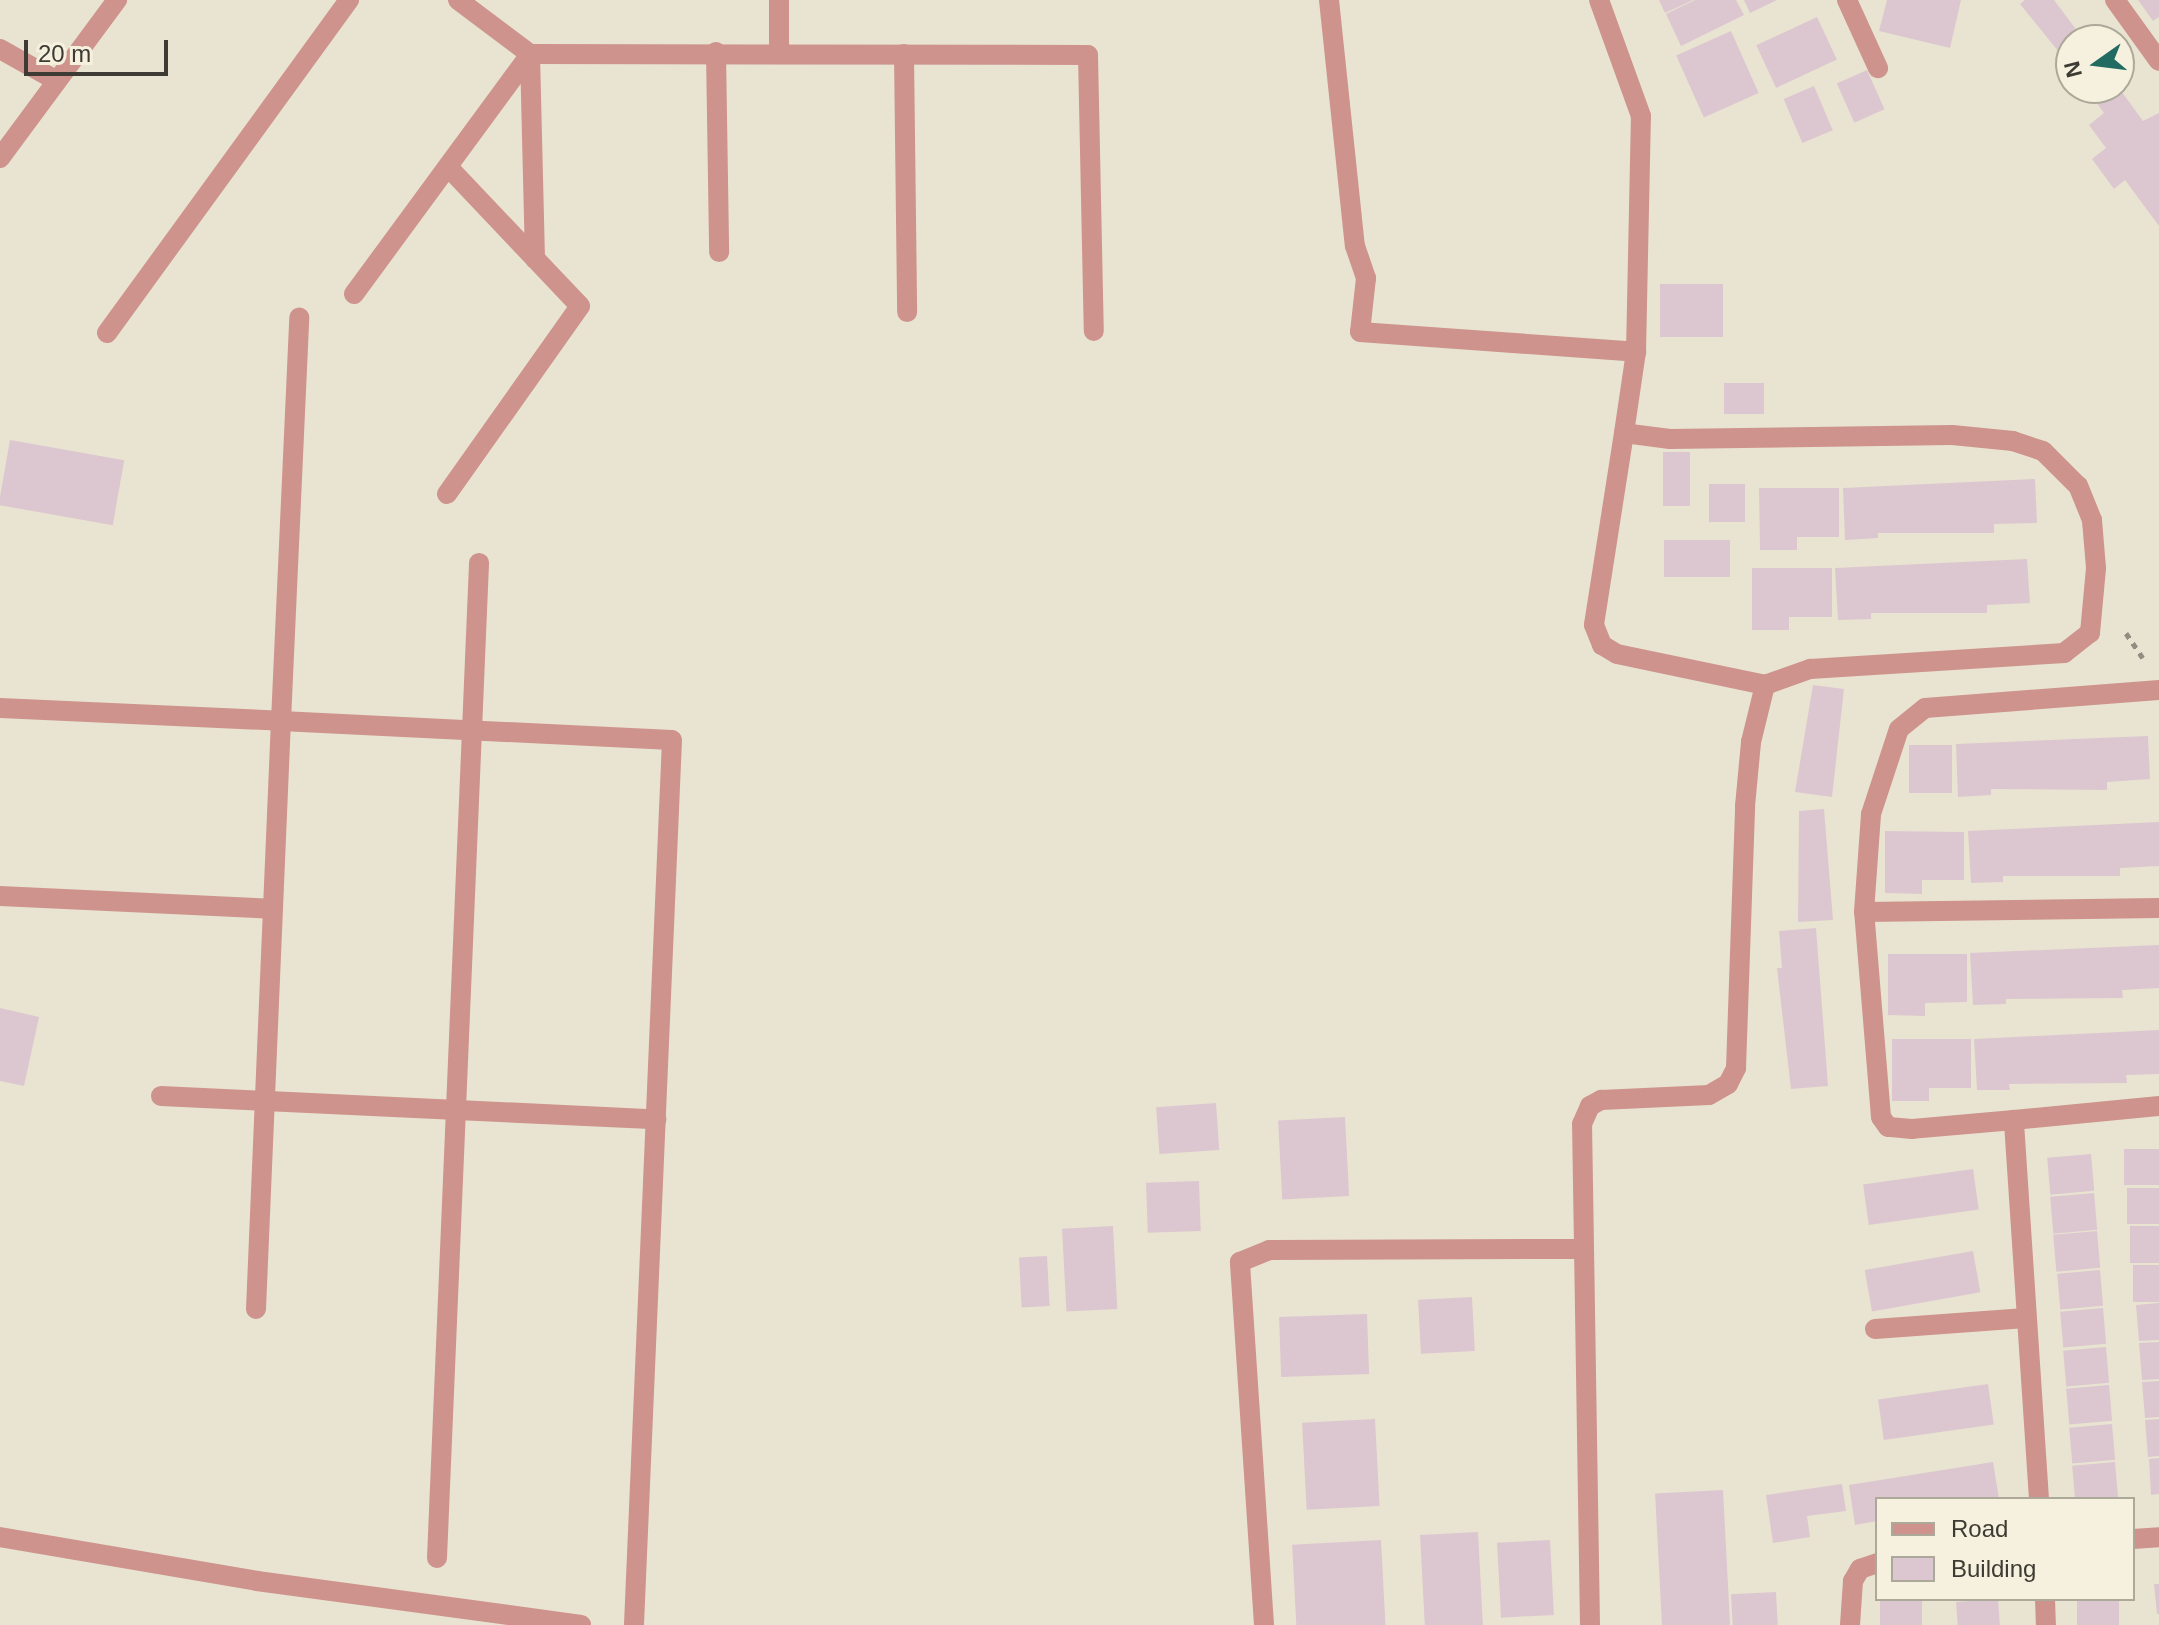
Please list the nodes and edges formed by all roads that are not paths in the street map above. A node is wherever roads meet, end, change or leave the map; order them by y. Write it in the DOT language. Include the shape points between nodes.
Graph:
graph roads {
  1 [pos="117,0"];
  2 [pos="349,0"];
  3 [pos="458,0"];
  4 [pos="779,0"];
  5 [pos="1329,0"];
  6 [pos="1599,0"];
  7 [pos="1847,0"];
  8 [pos="2115,0"];
  9 [pos="0,49"];
  10 [pos="716,52"];
  11 [pos="779,53"];
  12 [pos="530,54"];
  13 [pos="904,54"];
  14 [pos="2159,61"];
  15 [pos="1878,68"];
  16 [pos="57,81"];
  17 [pos="0,158"];
  18 [pos="448,167"];
  19 [pos="719,252"];
  20 [pos="535,259"];
  21 [pos="354,294"];
  22 [pos="907,312"];
  23 [pos="299,317"];
  24 [pos="1094,331"];
  25 [pos="107,333"];
  26 [pos="1636,352"];
  27 [pos="1624,433"];
  28 [pos="447,494"];
  29 [pos="479,563"];
  30 [pos="1765,685"];
  31 [pos="2159,690"];
  32 [pos="0,708"];
  33 [pos="281,721"];
  34 [pos="472,730"];
  35 [pos="0,896"];
  36 [pos="2159,908"];
  37 [pos="273,909"];
  38 [pos="1864,912"];
  39 [pos="161,1096"];
  40 [pos="265,1101"];
  41 [pos="2159,1106"];
  42 [pos="456,1110"];
  43 [pos="656,1119"];
  44 [pos="2014,1120"];
  45 [pos="1584,1249"];
  46 [pos="256,1309"];
  47 [pos="2026,1318"];
  48 [pos="1875,1329"];
  49 [pos="2039,1497"];
  50 [pos="0,1537"];
  51 [pos="2159,1537"];
  52 [pos="2135,1539"];
  53 [pos="437,1558"];
  54 [pos="1875,1564"];
  55 [pos="2045,1601"];
  56 [pos="581,1625"];
  57 [pos="634,1625"];
  58 [pos="1264,1625"];
  59 [pos="1590,1625"];
  60 [pos="1850,1625"];
  61 [pos="2046,1625"];
  1 -- 16 [label="street"];
  2 -- 25 [label="street"];
  3 -- 12 [label="street"];
  4 -- 11 [label="street"];
  5 -- 26 [label="street" via="1355,246 1366,278 1360,332"];
  6 -- 26 [label="street" via="1641,116"];
  7 -- 15 [label="street"];
  8 -- 14 [label="street"];
  9 -- 16 [label="street"];
  10 -- 11 [label="street"];
  10 -- 12 [label="street"];
  10 -- 19 [label="street"];
  11 -- 13 [label="street"];
  12 -- 18 [label="street"];
  12 -- 20 [label="street"];
  13 -- 22 [label="street"];
  13 -- 24 [label="street" via="1088,55"];
  16 -- 17 [label="street"];
  18 -- 20 [label="street"];
  18 -- 21 [label="street"];
  20 -- 28 [label="street" via="580,306"];
  23 -- 33 [label="street"];
  26 -- 27 [label="street"];
  27 -- 30 [label="street" via="1594,625 1602,645 1617,654"];
  27 -- 30 [label="street" via="1670,439 1952,435 2013,441 2043,451 2078,486 2092,520 2096,568 2090,633 2075,648 1810,669"];
  29 -- 34 [label="street"];
  30 -- 45 [label="street" via="1751,742 1745,806 1736,1068 1728,1084 1709,1095 1601,1100 1590,1106 1581,1149"];
  31 -- 38 [label="street" via="1925,708 1908,717 1899,729 1871,814"];
  32 -- 33 [label="street"];
  33 -- 34 [label="street"];
  33 -- 37 [label="street"];
  34 -- 42 [label="street"];
  34 -- 43 [label="street" via="672,740"];
  35 -- 37 [label="street"];
  36 -- 38 [label="street"];
  37 -- 40 [label="street"];
  38 -- 44 [label="street" via="1881,1117 1888,1127"];
  39 -- 40 [label="street"];
  40 -- 42 [label="street"];
  40 -- 46 [label="street"];
  41 -- 44 [label="street"];
  42 -- 43 [label="street"];
  42 -- 53 [label="street"];
  43 -- 57 [label="street"];
  44 -- 47 [label="street"];
  45 -- 58 [label="street" via="1269,1250 1240,1262"];
  45 -- 59 [label="street"];
  47 -- 48 [label="street"];
  47 -- 49 [label="street"];
  50 -- 56 [label="street" via="257,1581"];
  51 -- 52 [label="street"];
  54 -- 60 [label="street" via="1860,1569 1853,1581"];
  55 -- 61 [label="street"];
}
